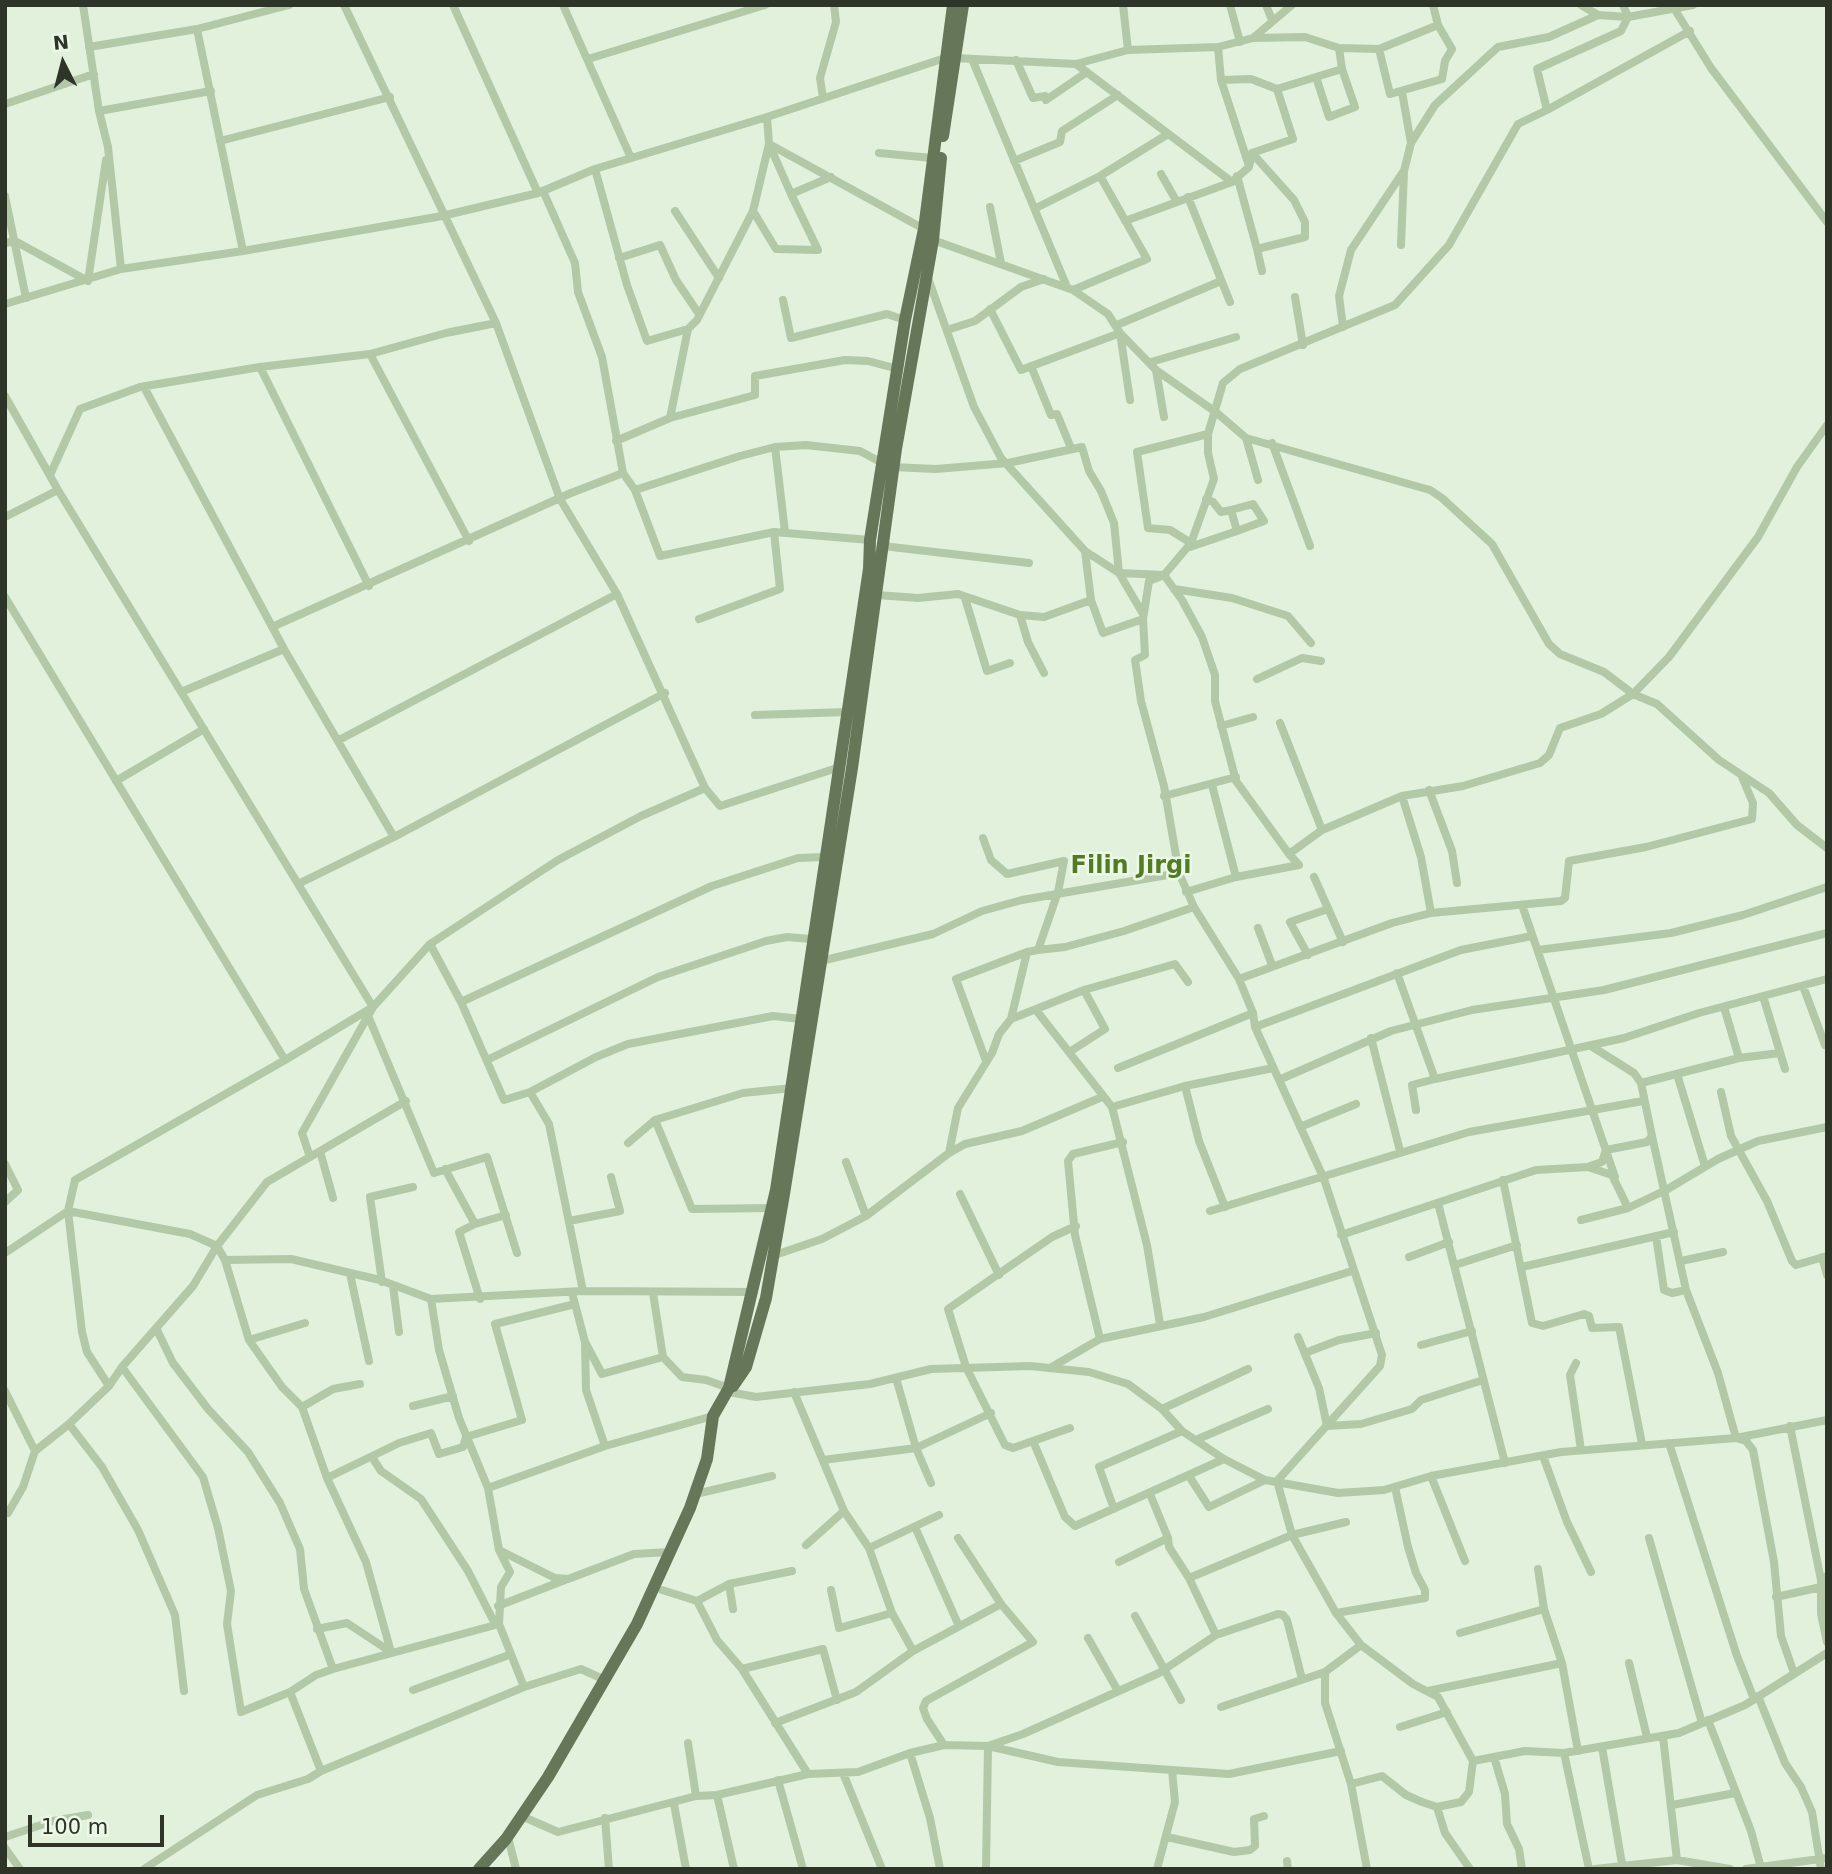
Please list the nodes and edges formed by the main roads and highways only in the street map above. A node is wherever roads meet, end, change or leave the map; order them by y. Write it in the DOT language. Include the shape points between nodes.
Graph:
graph roads {
  1 [pos="953,5"];
  2 [pos="963,5"];
  3 [pos="950,58"];
  4 [pos="889,465"];
  5 [pos="865,634"];
  6 [pos="729,1390"];
  7 [pos="479,1869"];
  8 [pos="489,1869"];
  1 -- 3 [label="main road"];
  2 -- 3 [label="main road"];
  3 -- 4 [label="main road" via="905,320"];
  3 -- 4 [label="main road" via="933,240"];
  4 -- 5 [label="main road" via="877,596"];
  4 -- 5 [label="main road" via="870,540"];
  5 -- 6 [label="main road" via="847,712 772,1208"];
  5 -- 6 [label="main road" via="821,961 766,1298 746,1367"];
  6 -- 7 [label="main road" via="713,1416 707,1458 637,1624 533,1799"];
  6 -- 8 [label="main road" via="700,1493 662,1590 569,1755"];
}
